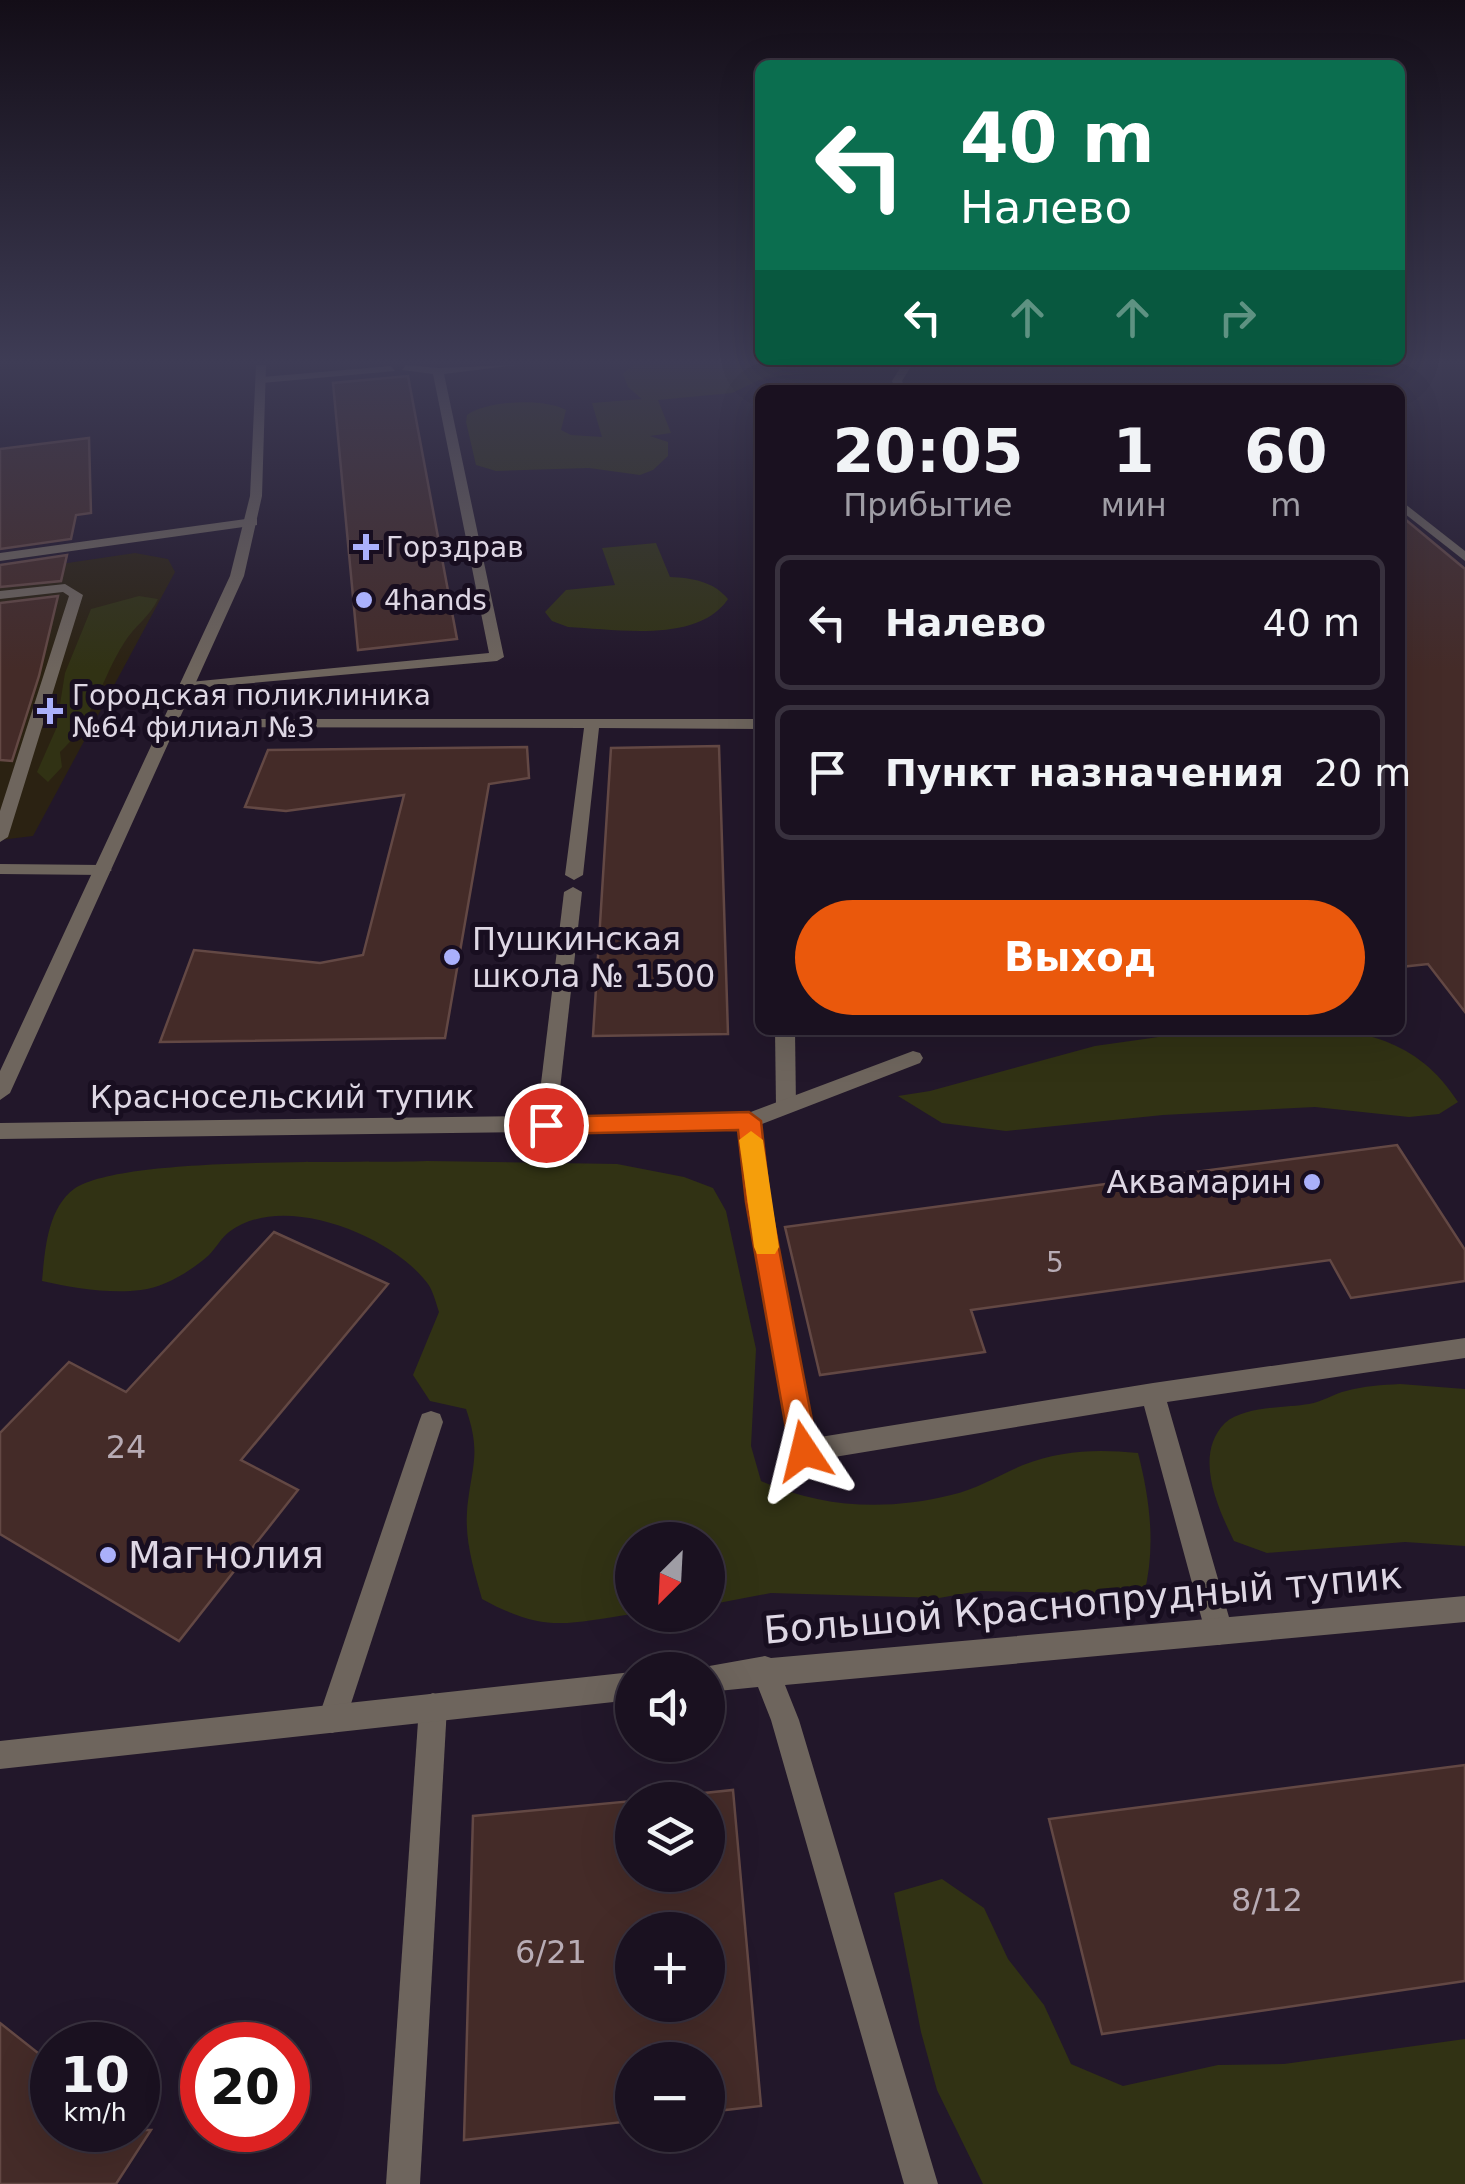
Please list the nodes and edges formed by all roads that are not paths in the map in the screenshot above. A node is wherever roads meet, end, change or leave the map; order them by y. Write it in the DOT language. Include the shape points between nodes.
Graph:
graph roads {
  1 [pos="256,467"];
  2 [pos="458,467"];
  3 [pos="1405,508"];
  4 [pos="253,522"];
  5 [pos="0,557"];
  6 [pos="1465,558"];
  7 [pos="0,595"];
  8 [pos="190,686"];
  9 [pos="172,724"];
  10 [pos="592,724"];
  11 [pos="755,724"];
  12 [pos="0,834"];
  13 [pos="0,869"];
  14 [pos="103,870"];
  15 [pos="785,1035"];
  16 [pos="913,1058"];
  17 [pos="0,1093"];
  18 [pos="786,1107"];
  19 [pos="749,1121"];
  20 [pos="546,1125"];
  21 [pos="0,1131"];
  22 [pos="1465,1348"];
  23 [pos="1153,1394"];
  24 [pos="431,1422"];
  25 [pos="1465,1609"];
  26 [pos="1219,1630"];
  27 [pos="765,1670"];
  28 [pos="725,1676"];
  29 [pos="615,1688"];
  30 [pos="433,1707"];
  31 [pos="332,1719"];
  32 [pos="0,1755"];
  33 [pos="403,2184"];
  34 [pos="922,2184"];
  1 -- 4 [label="street"];
  2 -- 8 [label="street" via="497,657"];
  3 -- 6 [label="street"];
  4 -- 5 [label="street"];
  4 -- 8 [label="street"];
  7 -- 12 [label="street" via="57,588 76,595"];
  8 -- 9 [label="street"];
  9 -- 10 [label="street"];
  9 -- 14 [label="street"];
  10 -- 11 [label="street"];
  10 -- 20 [label="street"];
  13 -- 14 [label="street"];
  14 -- 17 [label="street"];
  15 -- 18 [label="street"];
  16 -- 18 [label="street, Красносельский тупик"];
  18 -- 19 [label="street, Красносельский тупик"];
  19 -- 20 [label="street, Красносельский тупик"];
  19 -- 23 [label="street" via="804,1451"];
  20 -- 21 [label="street, Красносельский тупик"];
  22 -- 23 [label="street"];
  23 -- 26 [label="street"];
  24 -- 31 [label="street"];
  25 -- 26 [label="street, Большой Краснопрудный тупик"];
  26 -- 27 [label="street, Большой Краснопрудный тупик"];
  27 -- 28 [label="street, Большой Краснопрудный тупик"];
  27 -- 34 [label="street"];
  29 -- 30 [label="street"];
  30 -- 31 [label="street"];
  30 -- 33 [label="street"];
  31 -- 32 [label="street"];
}
